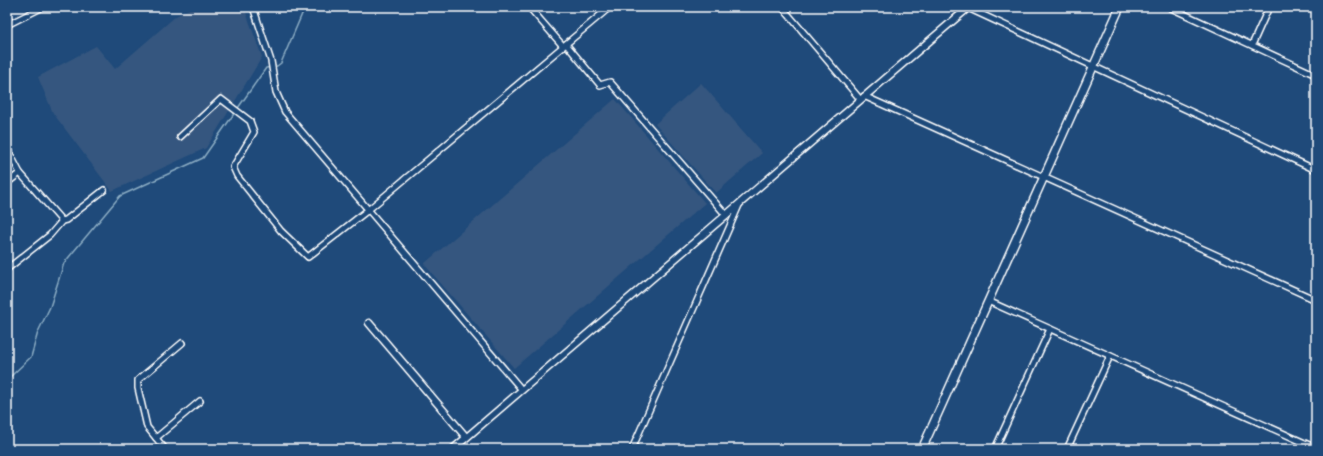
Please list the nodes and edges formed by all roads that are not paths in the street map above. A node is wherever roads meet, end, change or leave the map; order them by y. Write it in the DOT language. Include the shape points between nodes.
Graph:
graph roads {
  1 [pos="43,7"];
  2 [pos="253,7"];
  3 [pos="529,7"];
  4 [pos="610,7"];
  5 [pos="782,7"];
  6 [pos="968,7"];
  7 [pos="1120,7"];
  8 [pos="1169,7"];
  9 [pos="1269,7"];
  10 [pos="7,25"];
  11 [pos="565,45"];
  12 [pos="1252,45"];
  13 [pos="1094,67"];
  14 [pos="1316,75"];
  15 [pos="862,98"];
  16 [pos="180,137"];
  17 [pos="7,148"];
  18 [pos="1316,170"];
  19 [pos="20,173"];
  20 [pos="1044,178"];
  21 [pos="7,183"];
  22 [pos="104,190"];
  23 [pos="741,202"];
  24 [pos="368,210"];
  25 [pos="726,215"];
  26 [pos="62,221"];
  27 [pos="7,269"];
  28 [pos="1316,300"];
  29 [pos="988,301"];
  30 [pos="369,323"];
  31 [pos="1050,329"];
  32 [pos="182,343"];
  33 [pos="1110,356"];
  34 [pos="522,390"];
  35 [pos="200,401"];
  36 [pos="156,438"];
  37 [pos="466,438"];
  38 [pos="1316,448"];
  39 [pos="165,449"];
  40 [pos="453,449"];
  41 [pos="632,449"];
  42 [pos="922,449"];
  43 [pos="995,449"];
  44 [pos="1067,449"];
  1 -- 10 [label="street"];
  2 -- 24 [label="street" via="271,61 276,92 285,112"];
  3 -- 11 [label="street"];
  4 -- 11 [label="street"];
  5 -- 15 [label="street"];
  6 -- 13 [label="street"];
  6 -- 15 [label="street"];
  7 -- 13 [label="main road"];
  8 -- 12 [label="street"];
  9 -- 12 [label="street"];
  11 -- 24 [label="street"];
  11 -- 25 [label="street" via="600,85 610,82"];
  12 -- 14 [label="street"];
  13 -- 18 [label="street"];
  13 -- 20 [label="main road"];
  15 -- 20 [label="street"];
  15 -- 23 [label="street"];
  16 -- 24 [label="street" via="221,99 250,122 254,132 233,167 237,176 281,230 308,257"];
  17 -- 19 [label="street"];
  19 -- 21 [label="street"];
  19 -- 26 [label="street"];
  20 -- 28 [label="street"];
  20 -- 29 [label="main road"];
  22 -- 26 [label="street"];
  23 -- 25 [label="street"];
  23 -- 41 [label="street"];
  24 -- 34 [label="street"];
  25 -- 34 [label="street"];
  26 -- 27 [label="street"];
  29 -- 31 [label="street"];
  29 -- 42 [label="main road"];
  30 -- 37 [label="street"];
  31 -- 33 [label="street"];
  31 -- 43 [label="street"];
  32 -- 36 [label="street" via="138,380 147,427"];
  33 -- 38 [label="street"];
  33 -- 44 [label="street"];
  34 -- 37 [label="street"];
  35 -- 36 [label="street"];
  36 -- 39 [label="street"];
  37 -- 40 [label="street"];
}
